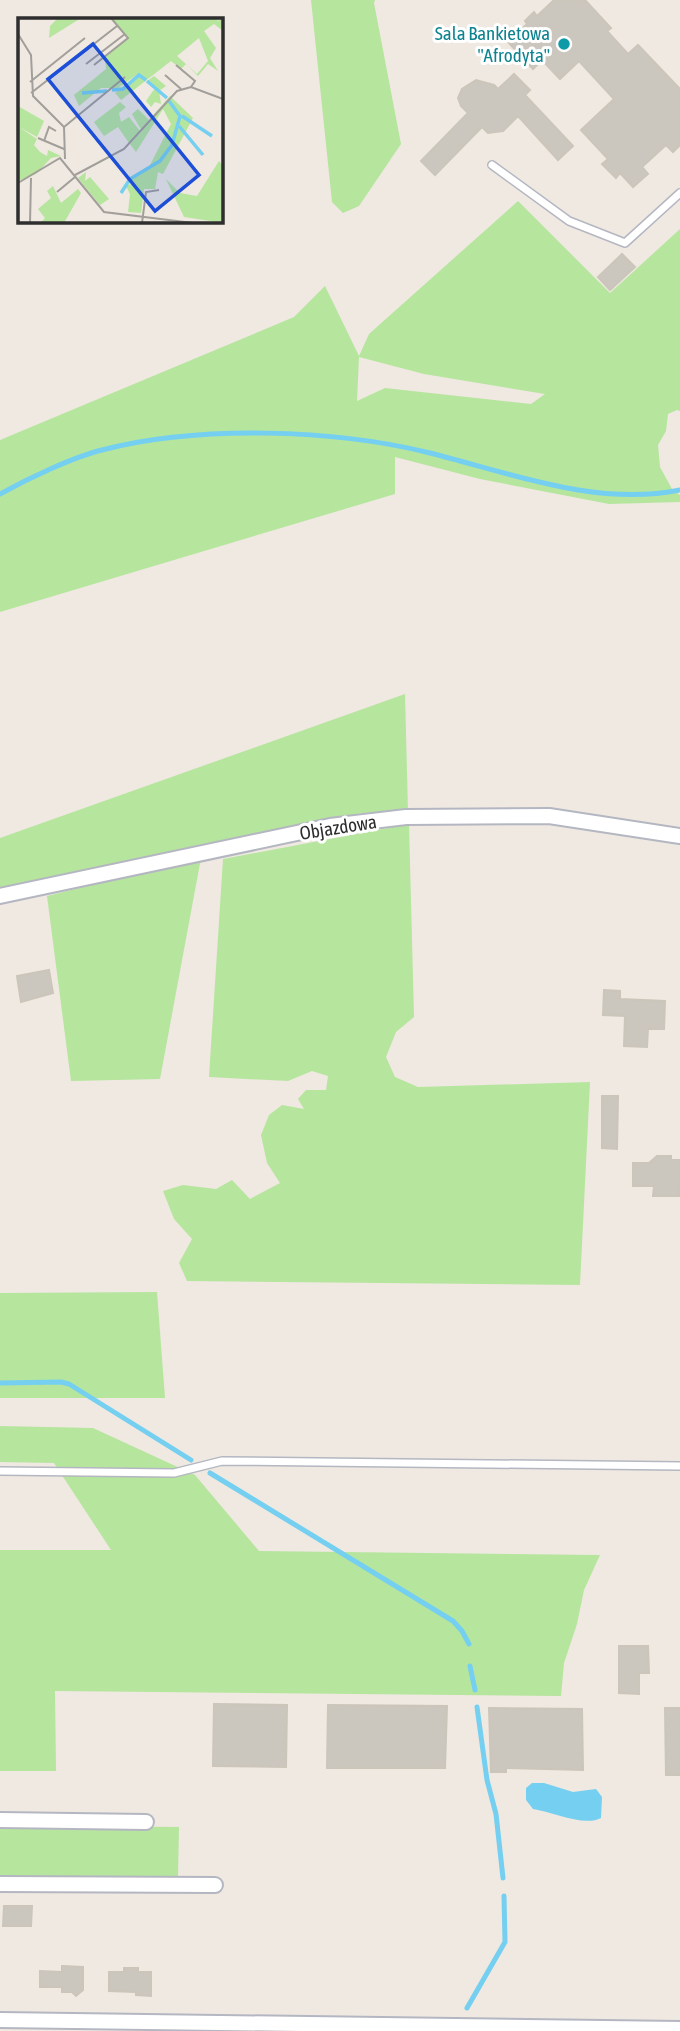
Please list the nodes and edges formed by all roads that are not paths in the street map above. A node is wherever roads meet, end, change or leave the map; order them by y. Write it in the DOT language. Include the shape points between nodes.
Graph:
graph roads {
  1 [pos="492,164"];
  2 [pos="680,193"];
  3 [pos="680,836"];
  4 [pos="0,896"];
  5 [pos="680,1466"];
  6 [pos="0,1471"];
  7 [pos="0,1820"];
  8 [pos="146,1822"];
  9 [pos="0,1884"];
  10 [pos="215,1885"];
  11 [pos="0,2020"];
  12 [pos="680,2029"];
  1 -- 2 [label="lane" via="569,220 625,243"];
  3 -- 4 [label="street, Objazdowa" via="549,816 406,817 330,826"];
  5 -- 6 [label="lane" via="222,1461 174,1473"];
  7 -- 8 [label="street"];
  9 -- 10 [label="street"];
  11 -- 12 [label="street"];
}
